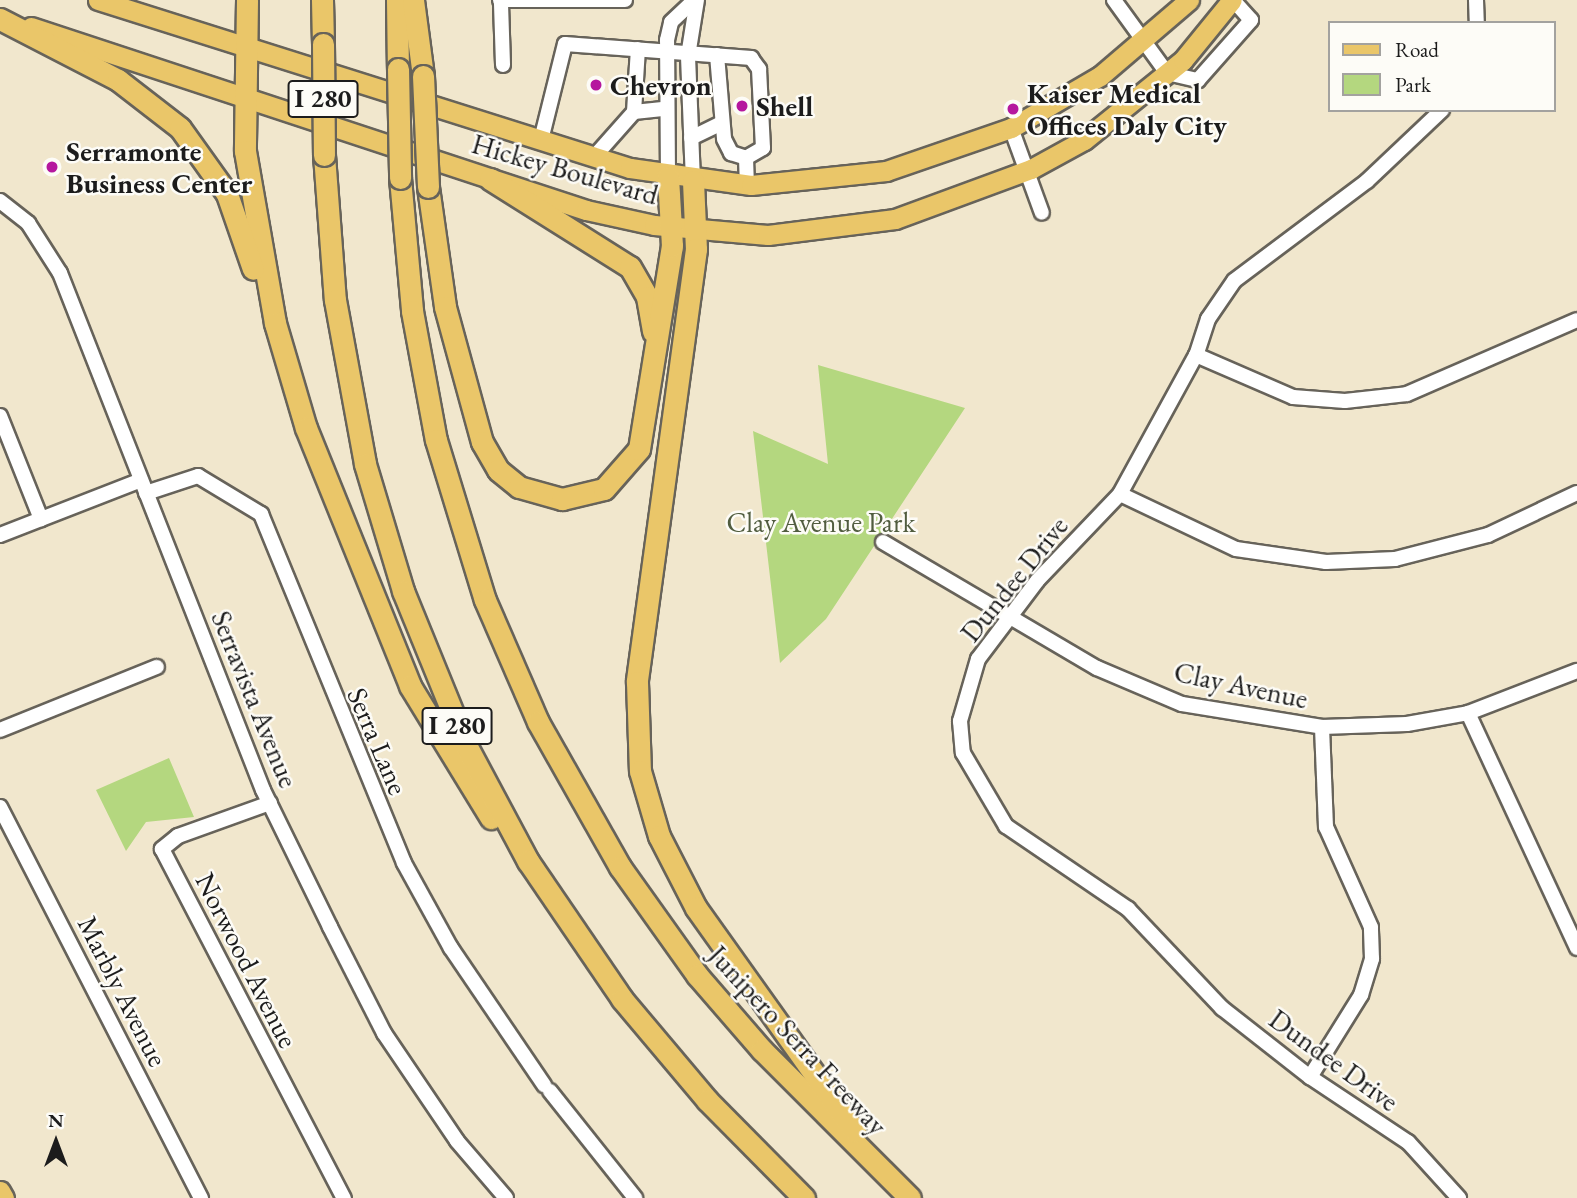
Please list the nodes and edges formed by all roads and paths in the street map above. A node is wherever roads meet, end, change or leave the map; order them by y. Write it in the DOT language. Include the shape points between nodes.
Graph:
graph roads {
  1 [pos="99,0"];
  2 [pos="247,0"];
  3 [pos="322,0"];
  4 [pos="397,0"];
  5 [pos="413,0"];
  6 [pos="625,0"];
  7 [pos="696,0"];
  8 [pos="1114,0"];
  9 [pos="1189,0"];
  10 [pos="1233,0"];
  11 [pos="1476,0"];
  12 [pos="500,2"];
  13 [pos="0,18"];
  14 [pos="1477,21"];
  15 [pos="1141,43"];
  16 [pos="251,47"];
  17 [pos="638,49"];
  18 [pos="665,51"];
  19 [pos="717,55"];
  20 [pos="688,56"];
  21 [pos="503,65"];
  22 [pos="1167,73"];
  23 [pos="247,98"];
  24 [pos="665,109"];
  25 [pos="634,112"];
  26 [pos="1440,112"];
  27 [pos="722,123"];
  28 [pos="1011,128"];
  29 [pos="691,138"];
  30 [pos="541,140"];
  31 [pos="594,157"];
  32 [pos="746,158"];
  33 [pos="1031,169"];
  34 [pos="668,177"];
  35 [pos="490,179"];
  36 [pos="693,181"];
  37 [pos="747,185"];
  38 [pos="0,201"];
  39 [pos="1042,213"];
  40 [pos="672,227"];
  41 [pos="697,230"];
  42 [pos="1577,320"];
  43 [pos="275,323"];
  44 [pos="1196,355"];
  45 [pos="654,362"];
  46 [pos="0,416"];
  47 [pos="144,486"];
  48 [pos="1577,493"];
  49 [pos="1120,494"];
  50 [pos="41,519"];
  51 [pos="0,536"];
  52 [pos="883,542"];
  53 [pos="1012,616"];
  54 [pos="157,667"];
  55 [pos="1577,671"];
  56 [pos="1468,713"];
  57 [pos="1322,727"];
  58 [pos="0,730"];
  59 [pos="270,803"];
  60 [pos="0,807"];
  61 [pos="546,890"];
  62 [pos="1577,948"];
  63 [pos="1310,1077"];
  64 [pos="880,1168"];
  65 [pos="0,1191"];
  66 [pos="4,1198"];
  67 [pos="201,1198"];
  68 [pos="344,1198"];
  69 [pos="506,1198"];
  70 [pos="635,1198"];
  71 [pos="804,1198"];
  72 [pos="910,1198"];
  73 [pos="1459,1198"];
  1 -- 16 [label="main road, Hickey Boulevard"];
  2 -- 16 [label="highway"];
  3 -- 61 [label="highway, I 280, bridge" via="324,155 340,333 383,529 456,724"];
  4 -- 64 [label="highway, Junipero Serra Freeway / I 280, bridge" via="400,178 412,311 436,440 474,569 533,712 602,838 684,957 762,1050"];
  5 -- 45 [label="highway, bridge" via="423,76 428,187 463,379 482,442 507,478 532,494 562,499 592,495 615,481 639,449"];
  6 -- 12 [label="street"];
  7 -- 18 [label="street" via="671,22"];
  7 -- 20 [label="street"];
  8 -- 15 [label="street"];
  9 -- 15 [label="main road, Hickey Boulevard"];
  10 -- 22 [label="main road, Hickey Boulevard"];
  10 -- 22 [label="street" via="1251,20 1202,79"];
  11 -- 14 [label="street"];
  12 -- 21 [label="street"];
  13 -- 23 [label="main road, Hickey Boulevard"];
  13 -- 43 [label="highway" via="118,80 180,128 227,194"];
  15 -- 22 [label="street"];
  15 -- 28 [label="main road, Hickey Boulevard" via="1100,76"];
  16 -- 23 [label="highway"];
  16 -- 30 [label="main road, Hickey Boulevard"];
  17 -- 18 [label="street"];
  17 -- 25 [label="street"];
  17 -- 30 [label="street" via="565,44"];
  18 -- 20 [label="street"];
  18 -- 24 [label="street"];
  19 -- 20 [label="street"];
  19 -- 27 [label="street"];
  19 -- 32 [label="street" via="757,63 763,148"];
  20 -- 29 [label="street"];
  22 -- 33 [label="main road, Hickey Boulevard" via="1084,140"];
  23 -- 35 [label="main road, Hickey Boulevard"];
  23 -- 43 [label="highway" via="245,151"];
  24 -- 25 [label="street"];
  24 -- 34 [label="street"];
  25 -- 31 [label="street"];
  26 -- 44 [label="street, Dundee Drive" via="1367,181 1234,281 1208,319"];
  27 -- 29 [label="street"];
  27 -- 32 [label="street" via="731,153"];
  28 -- 33 [label="street"];
  28 -- 37 [label="main road, Hickey Boulevard" via="886,171"];
  29 -- 36 [label="street"];
  30 -- 31 [label="main road, Hickey Boulevard"];
  31 -- 34 [label="main road, Hickey Boulevard"];
  32 -- 37 [label="street"];
  33 -- 39 [label="street"];
  33 -- 41 [label="main road, Hickey Boulevard" via="951,203 866,225 775,234"];
  34 -- 36 [label="main road, Hickey Boulevard"];
  34 -- 40 [label="highway"];
  35 -- 40 [label="main road, Hickey Boulevard" via="609,216"];
  35 -- 45 [label="highway" via="630,267 650,309"];
  36 -- 37 [label="main road, Hickey Boulevard"];
  36 -- 41 [label="highway"];
  38 -- 47 [label="street, Serravista Avenue" via="48,249"];
  40 -- 41 [label="main road, Hickey Boulevard"];
  40 -- 45 [label="highway"];
  41 -- 64 [label="highway" via="638,667 642,779 659,836 704,921"];
  42 -- 44 [label="street" via="1407,394 1345,401 1293,397"];
  43 -- 61 [label="highway" via="330,498 410,686 458,771"];
  44 -- 49 [label="street, Dundee Drive"];
  46 -- 50 [label="street"];
  47 -- 50 [label="street, Serra Lane"];
  47 -- 59 [label="street, Serravista Avenue"];
  47 -- 70 [label="street, Serra Lane" via="198,476 261,514 404,863 451,948 547,1088"];
  48 -- 49 [label="street" via="1488,535 1395,559 1326,562 1236,549"];
  49 -- 53 [label="street, Dundee Drive"];
  50 -- 51 [label="street, Serra Lane"];
  52 -- 53 [label="street, Clay Avenue"];
  53 -- 57 [label="street, Clay Avenue" via="1097,668 1182,704"];
  53 -- 63 [label="street, Dundee Drive" via="978,659 960,721 963,753 980,790 1006,826 1128,909 1222,1008"];
  54 -- 58 [label="street"];
  55 -- 56 [label="street, Clay Avenue"];
  56 -- 57 [label="street, Clay Avenue" via="1407,724"];
  56 -- 62 [label="street"];
  57 -- 63 [label="street" via="1326,827 1371,927 1372,959 1361,995"];
  59 -- 68 [label="street, Norwood Avenue" via="178,835 162,849"];
  59 -- 69 [label="street, Serravista Avenue" via="384,1033 457,1141"];
  60 -- 67 [label="street, Marbly Avenue"];
  61 -- 71 [label="highway, I 280" via="670,1059"];
  63 -- 73 [label="street, Dundee Drive" via="1408,1142"];
  64 -- 72 [label="highway, Junipero Serra Freeway / I 280"];
  65 -- 66 [label="main road"];
}
